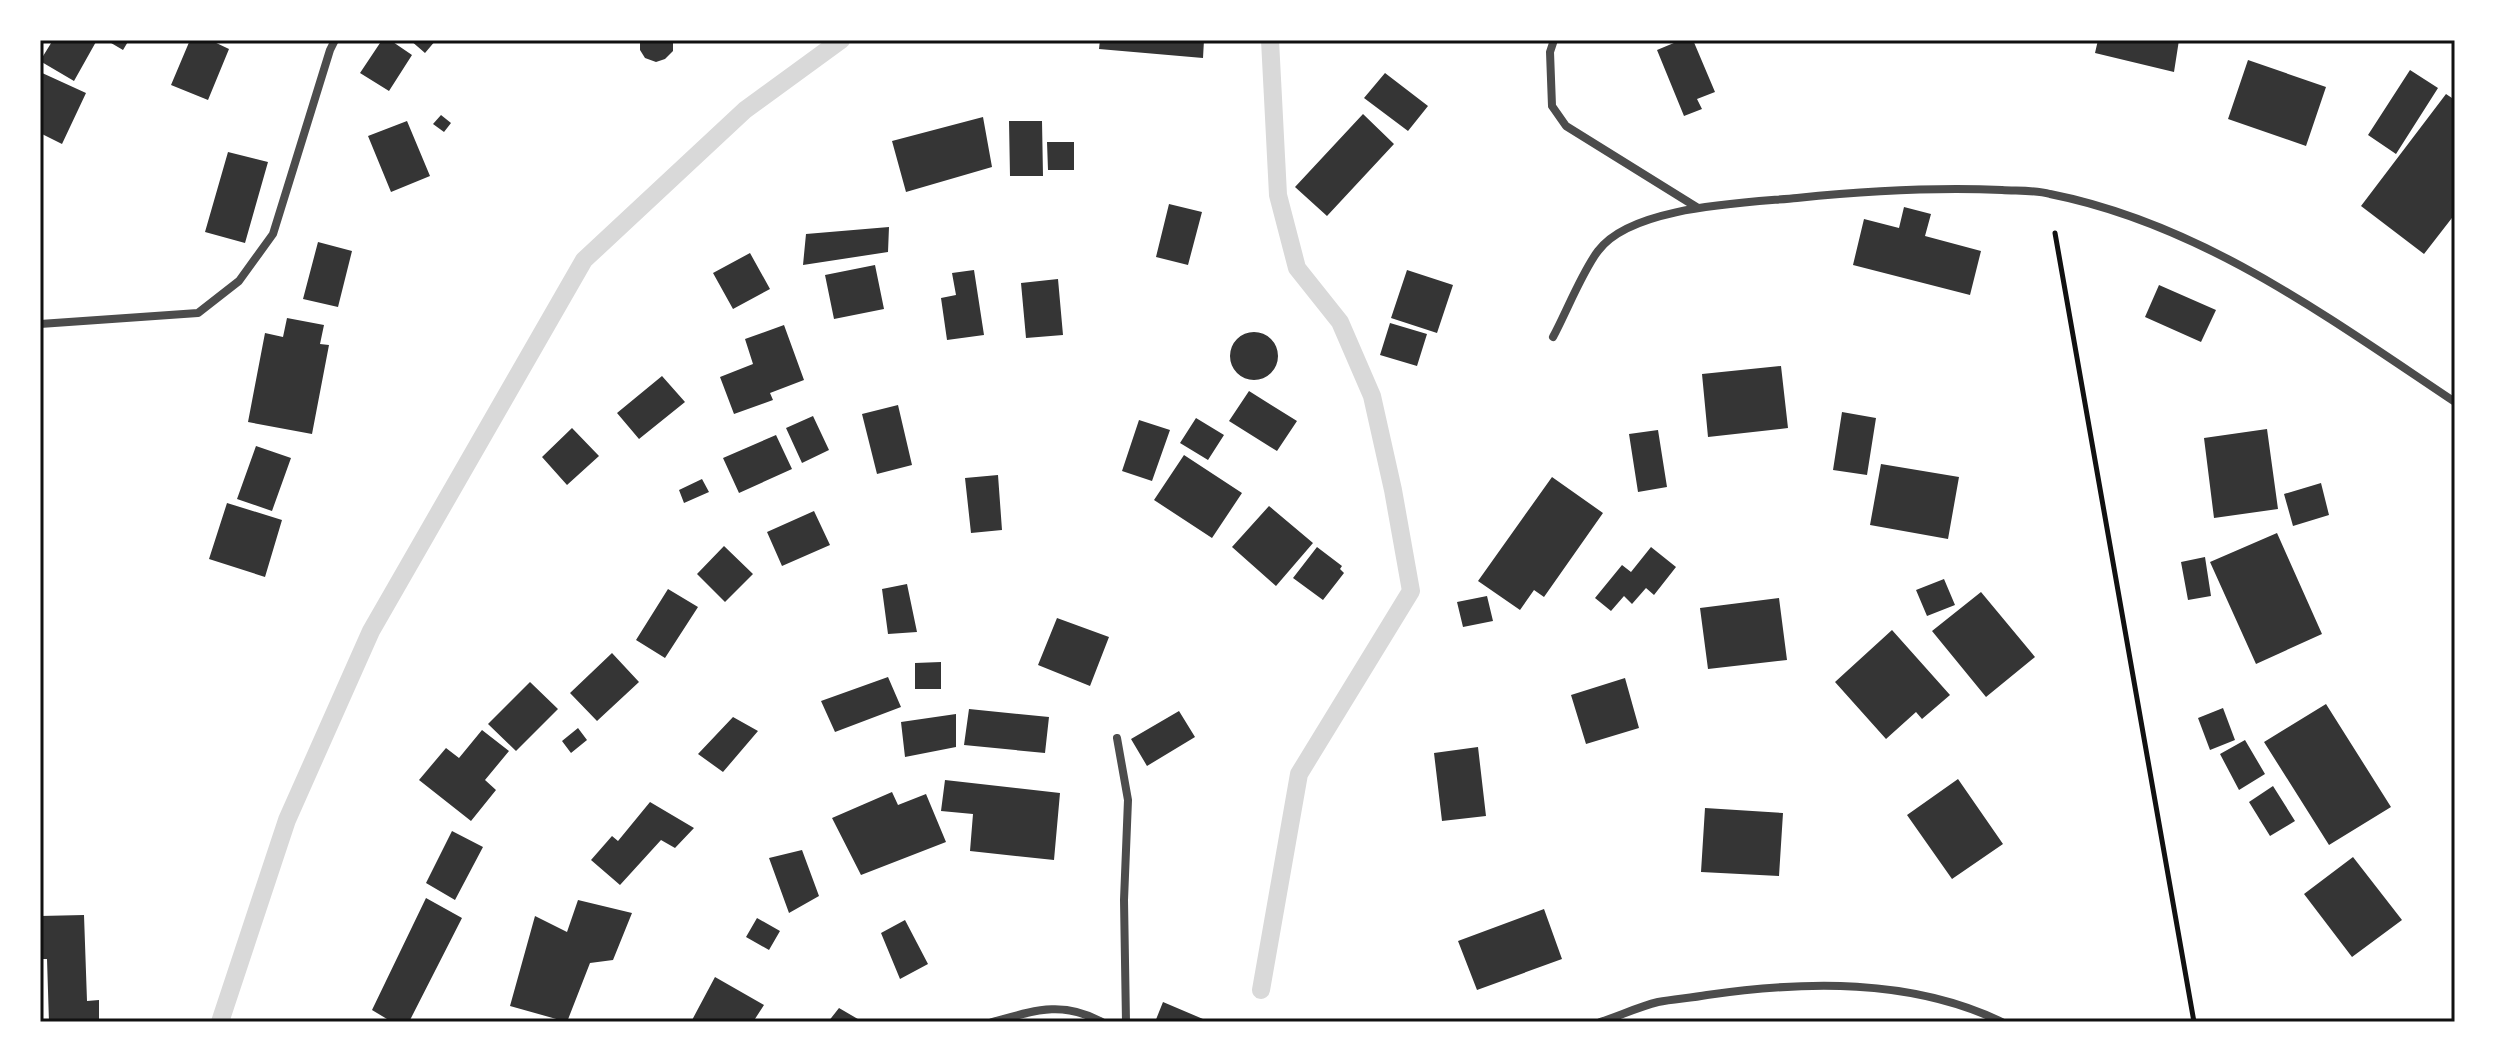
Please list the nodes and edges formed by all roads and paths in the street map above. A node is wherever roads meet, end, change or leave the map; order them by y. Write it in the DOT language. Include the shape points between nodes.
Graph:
graph roads {
  1 [pos="335,40"];
  2 [pos="1554,40"];
  3 [pos="2048,193"];
  4 [pos="1698,208"];
  5 [pos="40,324"];
  6 [pos="1553,337"];
  7 [pos="2455,402"];
  8 [pos="1117,738"];
  9 [pos="992,1022"];
  10 [pos="1102,1022"];
  11 [pos="1126,1022"];
  12 [pos="1600,1022"];
  13 [pos="2002,1022"];
  14 [pos="2194,1022"];
  1 -- 5 [label="street" via="273,234 239,281 198,313"];
  2 -- 4 [label="street" via="1552,106 1566,126"];
  3 -- 4 [label="street" via="1864,191"];
  3 -- 7 [label="street" via="2133,216 2226,257 2295,295"];
  3 -- 14 [label="path"];
  4 -- 6 [label="street" via="1627,226 1598,251"];
  8 -- 11 [label="street" via="1128,800"];
  9 -- 10 [label="street" via="1045,1008 1085,1013"];
  12 -- 13 [label="street" via="1658,1002 1815,985 1872,987 1931,998"];
}
